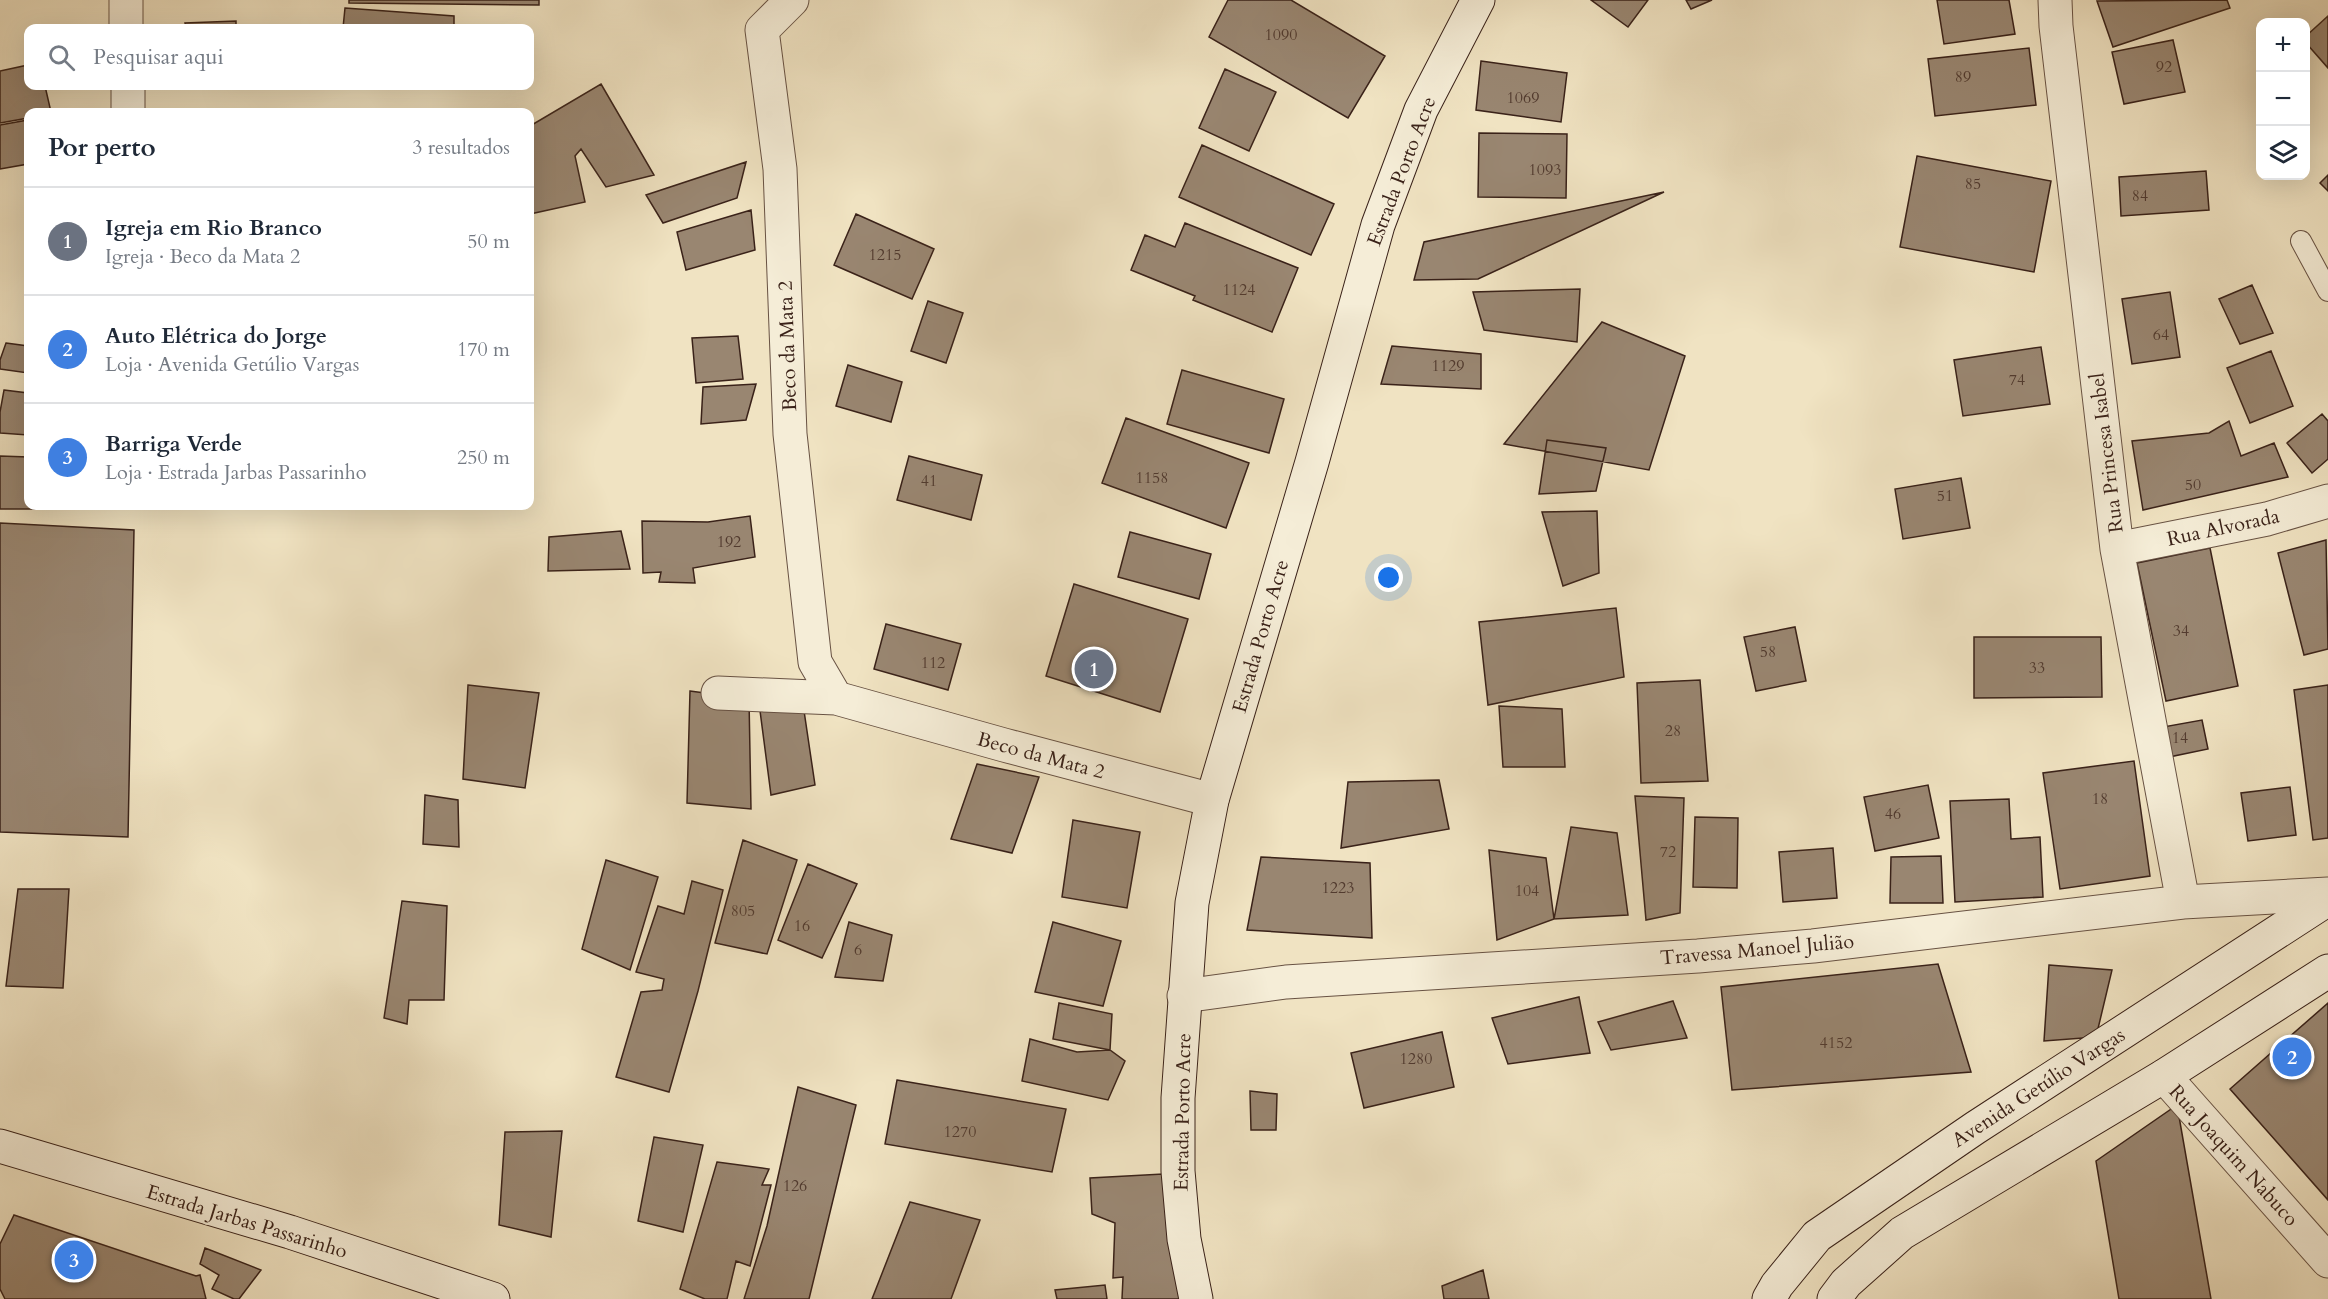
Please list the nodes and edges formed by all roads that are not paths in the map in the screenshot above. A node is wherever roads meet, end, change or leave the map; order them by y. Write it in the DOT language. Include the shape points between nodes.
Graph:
graph roads {
  1 [pos="126,0"];
  2 [pos="792,0"];
  3 [pos="1478,0"];
  4 [pos="2055,0"];
  5 [pos="126,24"];
  6 [pos="128,90"];
  7 [pos="128,108"];
  8 [pos="2301,241"];
  9 [pos="2328,291"];
  10 [pos="2328,501"];
  11 [pos="2117,549"];
  12 [pos="718,693"];
  13 [pos="836,698"];
  14 [pos="1212,800"];
  15 [pos="2328,896"];
  16 [pos="2183,902"];
  17 [pos="2328,971"];
  18 [pos="1185,996"];
  19 [pos="2164,1076"];
  20 [pos="0,1146"];
  21 [pos="2328,1261"];
  22 [pos="493,1299"];
  23 [pos="1196,1299"];
  24 [pos="1769,1299"];
  25 [pos="1834,1299"];
  1 -- 5 [label="street"];
  2 -- 13 [label="street, Beco da Mata 2" via="762,30 780,169 790,434 797,502 815,662"];
  3 -- 14 [label="street, Estrada Porto Acre" via="1421,110 1378,225"];
  4 -- 11 [label="street, Rua Princesa Isabel"];
  6 -- 7 [label="street"];
  8 -- 9 [label="lane"];
  10 -- 11 [label="street, Rua Alvorada" via="2267,519"];
  11 -- 16 [label="street, Rua Princesa Isabel"];
  12 -- 13 [label="street, Beco da Mata 2"];
  13 -- 14 [label="street, Beco da Mata 2"];
  14 -- 18 [label="street, Estrada Porto Acre" via="1192,903"];
  15 -- 16 [label="street, Travessa Manoel Julião"];
  15 -- 24 [label="street, Avenida Getúlio Vargas" via="1817,1236"];
  16 -- 18 [label="street, Travessa Manoel Julião" via="1813,946 1298,981"];
  17 -- 19 [label="street"];
  18 -- 23 [label="street, Estrada Porto Acre" via="1178,1171 1184,1239"];
  19 -- 21 [label="street, Rua Joaquim Nabuco"];
  19 -- 25 [label="street" via="1902,1233 1846,1283"];
  20 -- 22 [label="street, Estrada Jarbas Passarinho" via="290,1232"];
}
